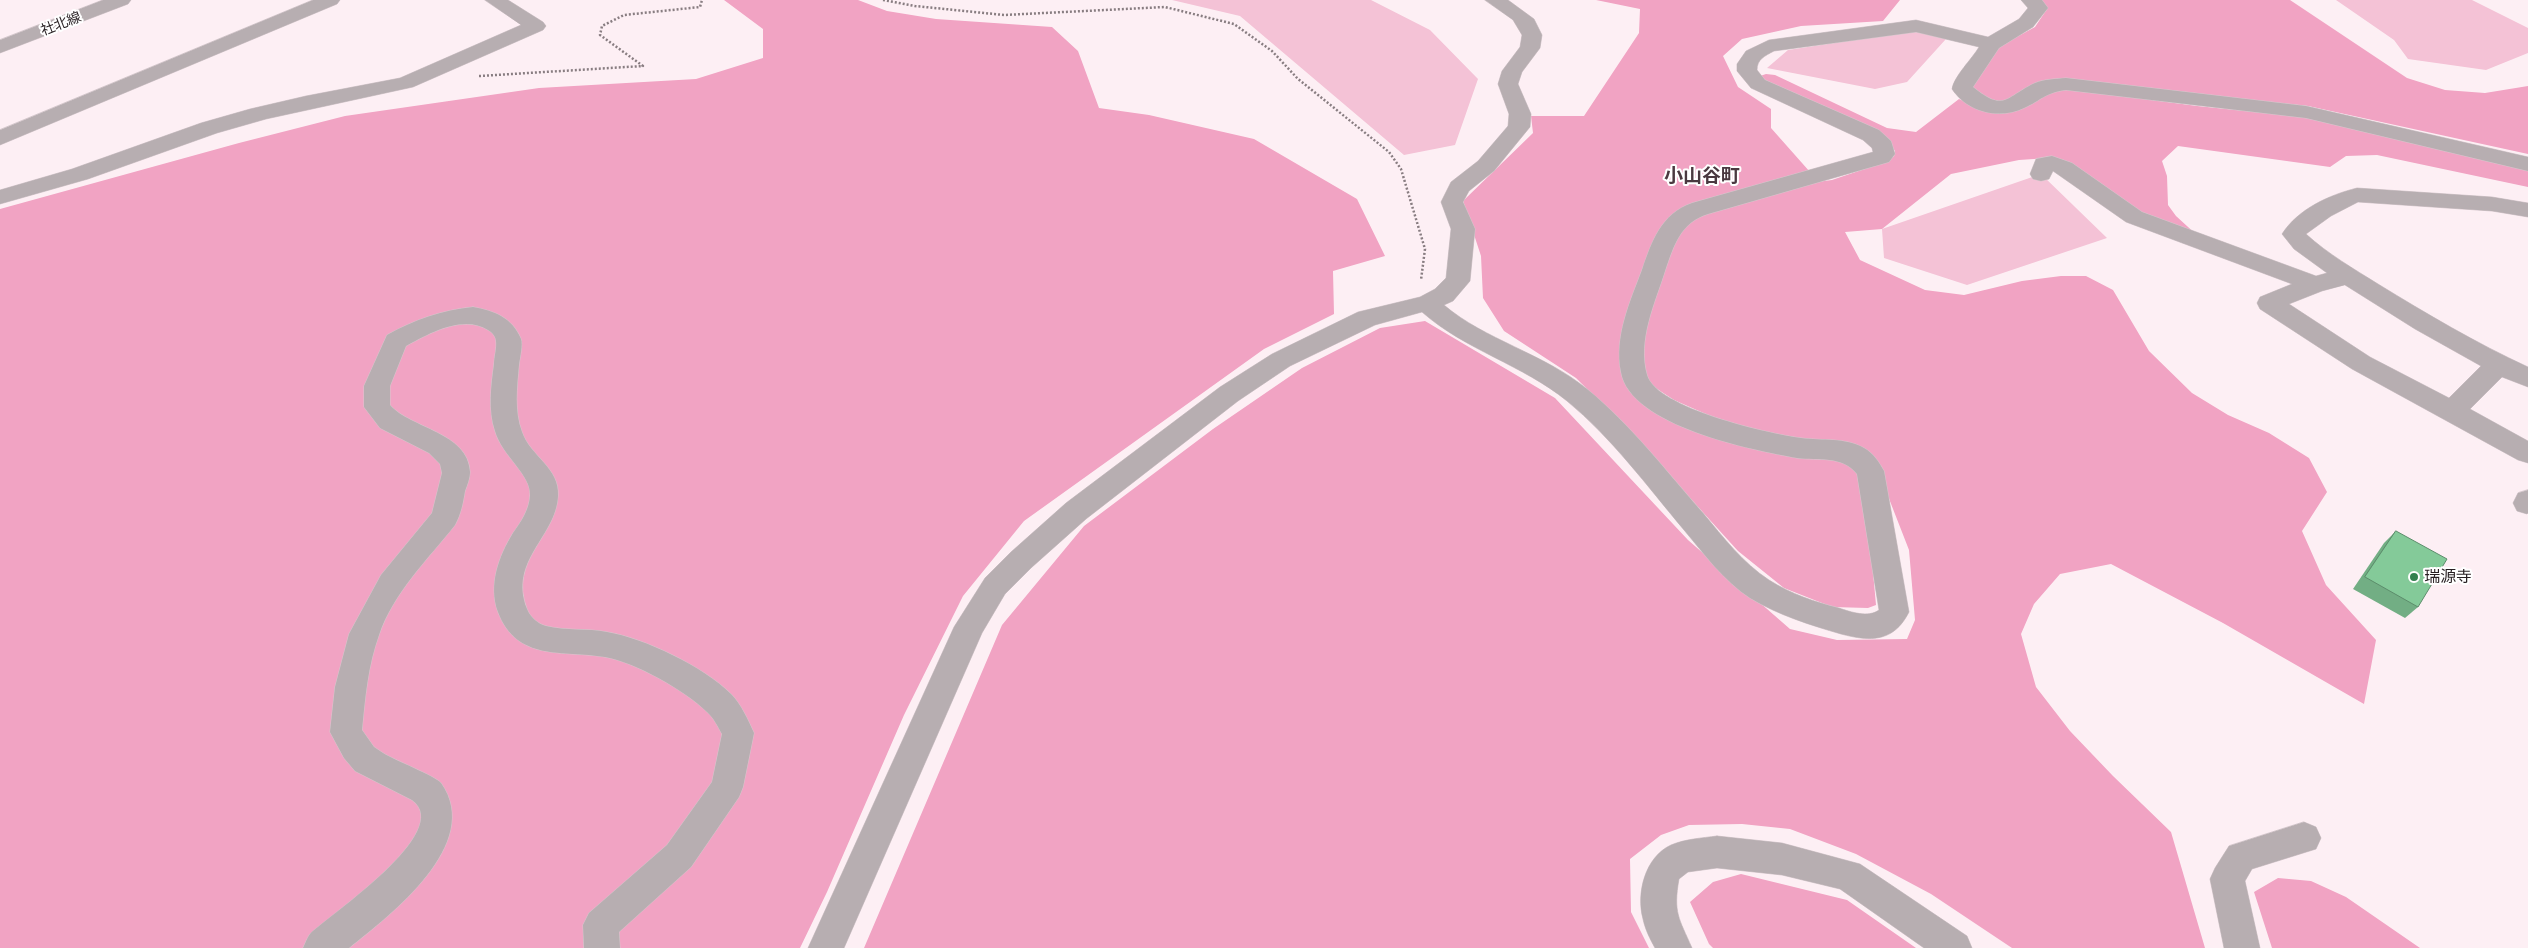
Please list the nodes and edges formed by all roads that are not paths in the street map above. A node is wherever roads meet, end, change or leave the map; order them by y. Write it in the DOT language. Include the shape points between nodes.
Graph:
graph roads {
  1 [pos="121,0"];
  2 [pos="330,0"];
  3 [pos="495,0"];
  4 [pos="1495,0"];
  5 [pos="2031,0"];
  6 [pos="1991,44"];
  7 [pos="0,48"];
  8 [pos="0,138"];
  9 [pos="2528,164"];
  10 [pos="2041,174"];
  11 [pos="0,198"];
  12 [pos="2528,210"];
  13 [pos="2350,276"];
  14 [pos="2315,284"];
  15 [pos="1427,303"];
  16 [pos="2498,365"];
  17 [pos="2528,378"];
  18 [pos="2452,411"];
  19 [pos="2528,453"];
  20 [pos="2304,838"];
  21 [pos="322,948"];
  22 [pos="602,948"];
  23 [pos="826,948"];
  24 [pos="1674,948"];
  25 [pos="1954,948"];
  26 [pos="2242,948"];
  1 -- 7 [label="street, 社北線"];
  2 -- 8 [label="street"];
  3 -- 11 [label="street" via="536,26 406,83 258,114"];
  4 -- 15 [label="street" via="1520,16 1532,35 1530,48 1512,71 1508,84 1520,114 1519,127 1486,166 1459,187 1452,202 1463,229 1458,281 1444,296"];
  5 -- 6 [label="street" via="2038,8 2026,24"];
  6 -- 9 [label="street" via="1962,89 1974,100 1992,107 2016,104 2043,87 2066,84 2306,112"];
  6 -- 15 [label="street" via="1916,26 1795,41 1769,46 1753,55 1747,71 1758,84 1871,135 1883,146 1884,154 1686,215 1660,247 1634,326 1633,374 1645,392 1659,402 1684,415 1752,439 1802,449 1840,450 1862,459 1870,471 1894,612 1889,622 1862,627 1802,611 1758,588 1717,548 1592,409 1557,379 1450,321"];
  10 -- 14 [label="street" via="2044,164 2052,163 2077,176 2134,217"];
  12 -- 13 [label="street" via="2458,201 2353,196 2299,226 2294,234 2314,253"];
  13 -- 14 [label="street"];
  13 -- 16 [label="street" via="2422,324"];
  14 -- 18 [label="street" via="2270,303 2361,363"];
  15 -- 23 [label="street" via="1367,318 1281,360 1229,394 1076,511 995,586 969,627"];
  16 -- 17 [label="street"];
  16 -- 18 [label="street"];
  18 -- 19 [label="street"];
  20 -- 26 [label="street" via="2241,857 2234,866 2227,879"];
  21 -- 22 [label="street" via="373,906 412,867 437,830 438,807 428,792 364,758 346,732 364,634 391,583 445,517 456,473 453,460 438,446 390,421 377,407 377,386 396,341 436,321 460,316 480,316 505,329 509,340 503,420 514,446 536,471 544,486 543,507 513,560 509,591 513,613 528,633 563,643 616,647 693,683 721,704 738,733 727,787 680,856 602,925"];
  24 -- 25 [label="street" via="1662,928 1657,904 1664,870 1681,857 1717,852 1782,859 1848,875"];
}
